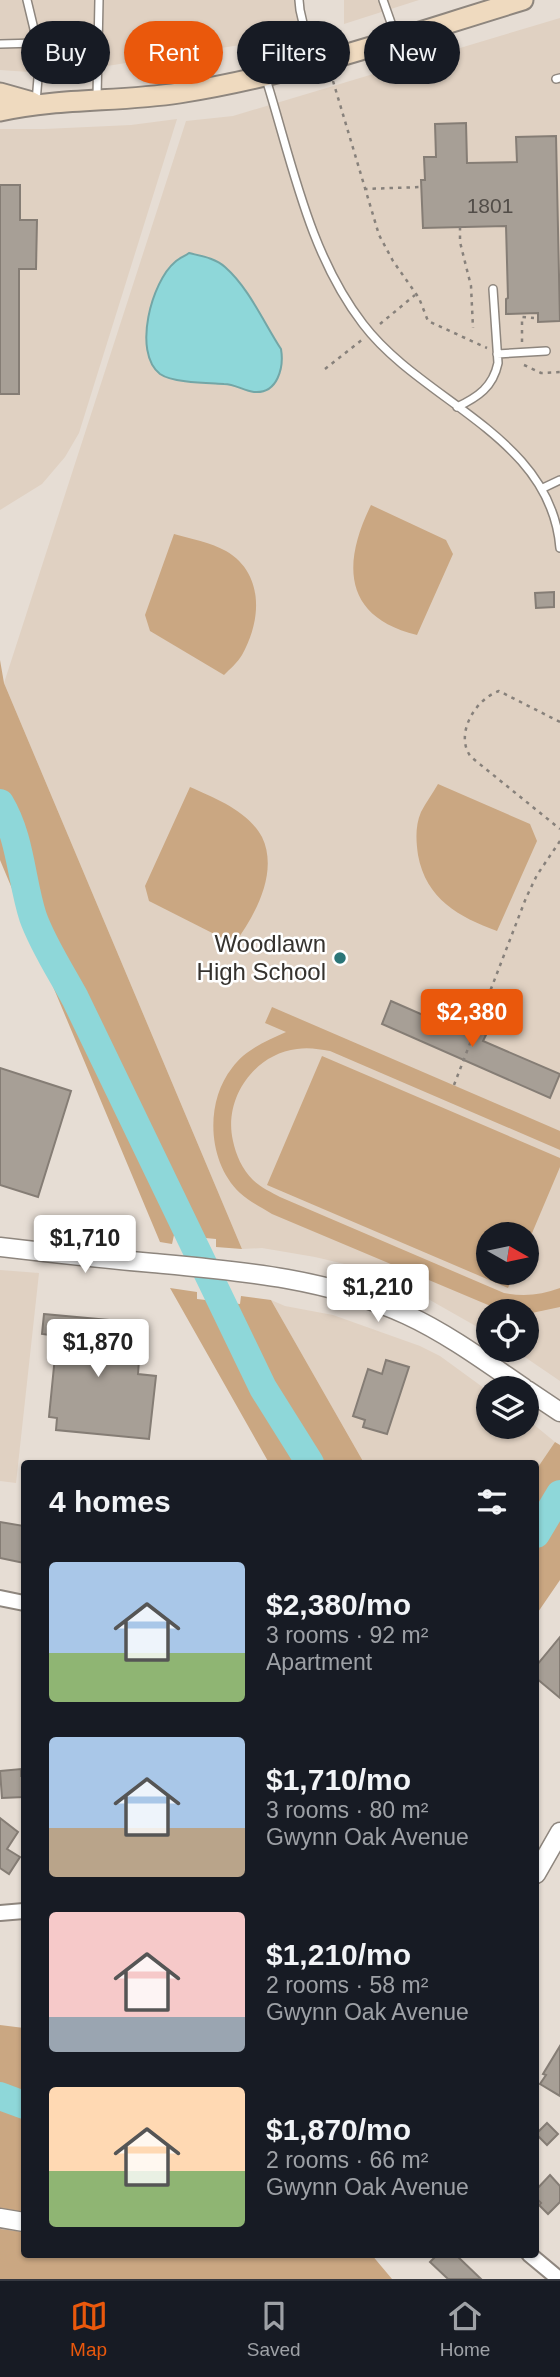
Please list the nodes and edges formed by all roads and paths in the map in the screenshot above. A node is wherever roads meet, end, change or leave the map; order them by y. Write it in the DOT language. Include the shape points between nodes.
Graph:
graph roads {
  1 [pos="27,0"];
  2 [pos="99,0"];
  3 [pos="299,0"];
  4 [pos="383,0"];
  5 [pos="523,0"];
  6 [pos="32,21"];
  7 [pos="302,21"];
  8 [pos="391,21"];
  9 [pos="453,21"];
  10 [pos="21,43"];
  11 [pos="0,44"];
  12 [pos="237,81"];
  13 [pos="38,84"];
  14 [pos="268,84"];
  15 [pos="333,84"];
  16 [pos="0,93"];
  17 [pos="97,102"];
  18 [pos="36,103"];
  19 [pos="0,111"];
  20 [pos="421,187"];
  21 [pos="364,189"];
  22 [pos="460,227"];
  23 [pos="493,289"];
  24 [pos="415,295"];
  25 [pos="534,317"];
  26 [pos="380,324"];
  27 [pos="473,328"];
  28 [pos="363,339"];
  29 [pos="489,349"];
  30 [pos="546,351"];
  31 [pos="522,352"];
  32 [pos="498,354"];
  33 [pos="523,365"];
  34 [pos="325,369"];
  35 [pos="560,372"];
  36 [pos="457,407"];
  37 [pos="560,480"];
  38 [pos="543,488"];
  39 [pos="560,548"];
  40 [pos="560,722"];
  41 [pos="560,829"];
  42 [pos="560,841"];
  43 [pos="454,1085"];
  44 [pos="0,1247"];
  45 [pos="506,1376"];
  46 [pos="539,1398"];
  47 [pos="560,1412"];
  48 [pos="0,1598"];
  49 [pos="21,1602"];
  50 [pos="560,1832"];
  51 [pos="539,1869"];
  52 [pos="21,1911"];
  53 [pos="0,1913"];
  54 [pos="0,2218"];
  55 [pos="21,2222"];
  56 [pos="534,2258"];
  57 [pos="559,2279"];
  1 -- 6 [label="lane"];
  2 -- 17 [label="lane"];
  3 -- 7 [label="lane"];
  4 -- 8 [label="lane"];
  5 -- 9 [label="main road"];
  10 -- 11 [label="lane"];
  12 -- 17 [label="main road"];
  13 -- 18 [label="lane"];
  14 -- 36 [label="lane" via="322,255 339,289 364,326 391,354"];
  15 -- 21 [label="path"];
  16 -- 18 [label="main road"];
  17 -- 18 [label="main road"];
  18 -- 19 [label="main road"];
  20 -- 21 [label="path"];
  21 -- 24 [label="path" via="379,235"];
  22 -- 27 [label="path"];
  23 -- 32 [label="lane"];
  24 -- 26 [label="path"];
  24 -- 29 [label="path" via="428,321"];
  25 -- 31 [label="path" via="522,317"];
  28 -- 34 [label="path"];
  30 -- 31 [label="lane"];
  31 -- 32 [label="lane"];
  32 -- 36 [label="lane" via="493,380 476,398"];
  33 -- 35 [label="path" via="541,373"];
  36 -- 38 [label="lane" via="498,438"];
  37 -- 38 [label="lane"];
  38 -- 39 [label="lane" via="558,526"];
  40 -- 41 [label="path" via="499,691 479,702 464,740 471,757"];
  42 -- 43 [label="path" via="526,898"];
  44 -- 45 [label="street" via="228,1270 331,1287 419,1322"];
  46 -- 47 [label="street"];
  48 -- 49 [label="street"];
  50 -- 51 [label="street"];
  52 -- 53 [label="street"];
  54 -- 55 [label="street"];
  56 -- 57 [label="street"];
}
